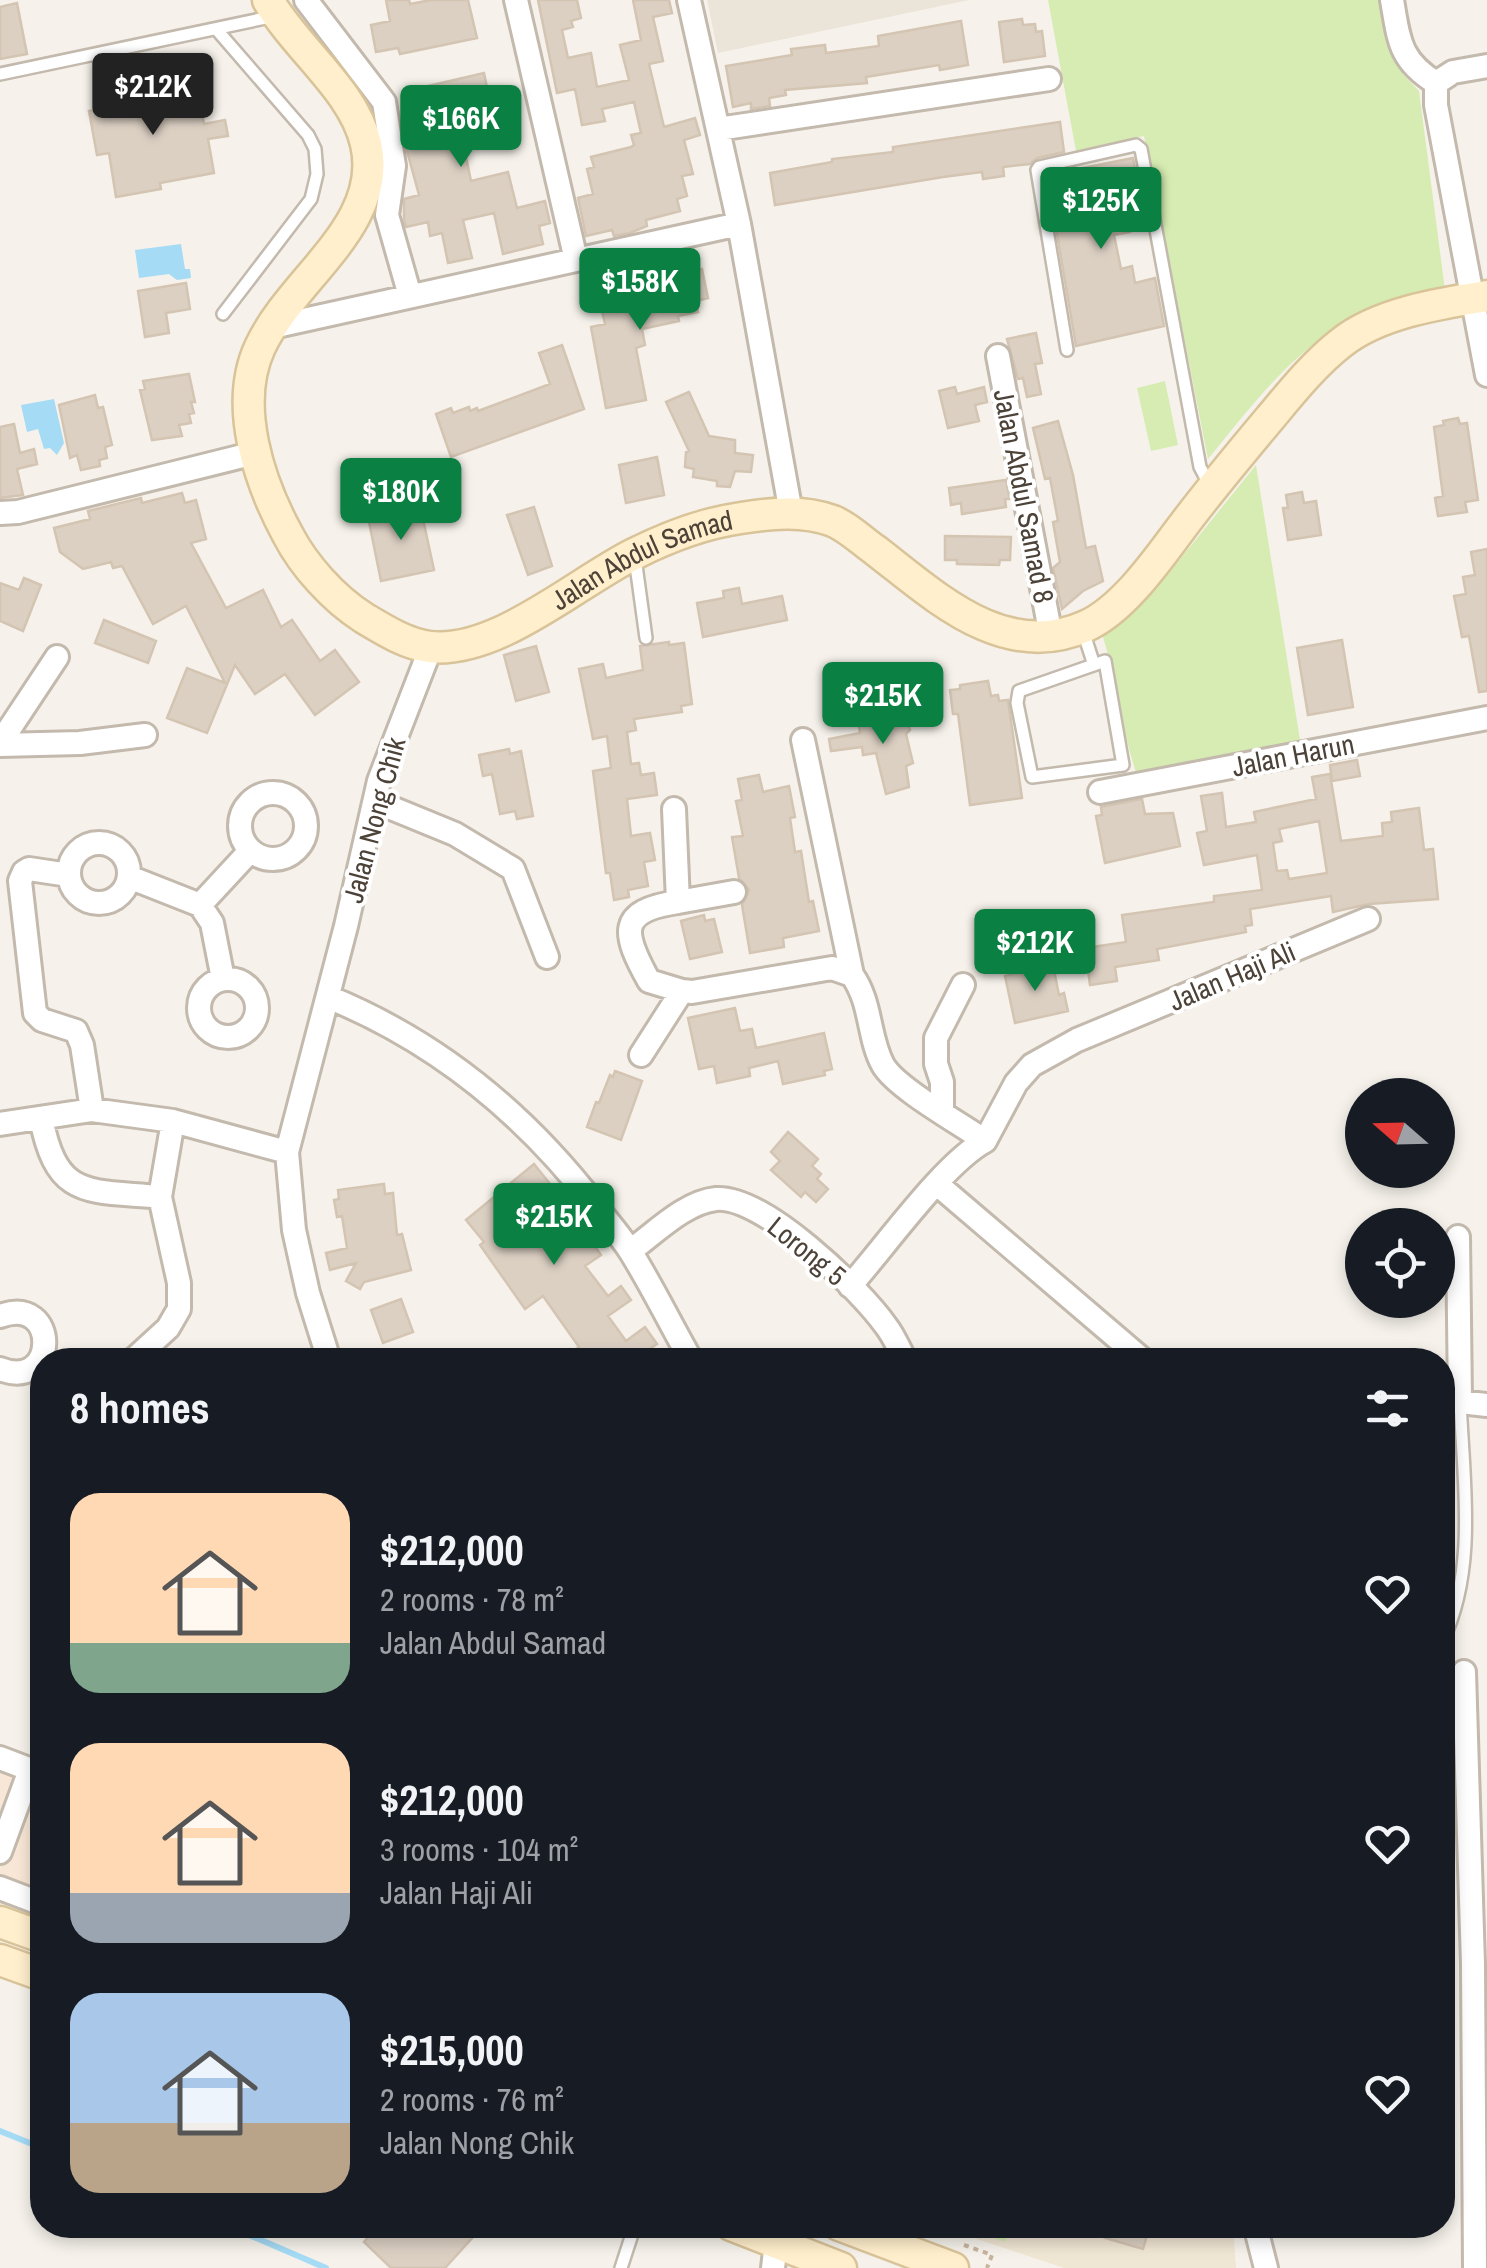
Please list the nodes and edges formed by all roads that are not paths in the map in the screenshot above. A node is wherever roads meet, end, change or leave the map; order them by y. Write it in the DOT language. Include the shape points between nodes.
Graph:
graph roads {
  1 [pos="306,0"];
  2 [pos="516,0"];
  3 [pos="689,0"];
  4 [pos="1392,0"];
  5 [pos="273,8"];
  6 [pos="217,30"];
  7 [pos="1487,66"];
  8 [pos="0,74"];
  9 [pos="1049,78"];
  10 [pos="1436,83"];
  11 [pos="718,129"];
  12 [pos="739,224"];
  13 [pos="576,260"];
  14 [pos="410,296"];
  15 [pos="1480,297"];
  16 [pos="223,314"];
  17 [pos="272,327"];
  18 [pos="1067,350"];
  19 [pos="998,356"];
  20 [pos="1487,374"];
  21 [pos="255,453"];
  22 [pos="1211,488"];
  23 [pos="0,512"];
  24 [pos="791,513"];
  25 [pos="634,554"];
  26 [pos="1082,628"];
  27 [pos="1051,636"];
  28 [pos="646,638"];
  29 [pos="430,647"];
  30 [pos="57,657"];
  31 [pos="1094,665"];
  32 [pos="1487,718"];
  33 [pos="145,734"];
  34 [pos="803,740"];
  35 [pos="0,744"];
  36 [pos="1100,792"];
  37 [pos="374,804"];
  38 [pos="674,809"];
  39 [pos="250,851"];
  40 [pos="69,875"];
  41 [pos="129,877"];
  42 [pos="734,892"];
  43 [pos="678,902"];
  44 [pos="200,904"];
  45 [pos="1368,919"];
  46 [pos="546,957"];
  47 [pos="852,975"];
  48 [pos="224,979"];
  49 [pos="964,985"];
  50 [pos="682,992"];
  51 [pos="328,997"];
  52 [pos="641,1054"];
  53 [pos="92,1110"];
  54 [pos="942,1110"];
  55 [pos="42,1118"];
  56 [pos="172,1122"];
  57 [pos="0,1124"];
  58 [pos="985,1142"];
  59 [pos="286,1152"];
  60 [pos="937,1184"];
  61 [pos="160,1197"];
  62 [pos="1458,1237"];
  63 [pos="630,1252"];
  64 [pos="850,1286"];
  65 [pos="0,1316"];
  66 [pos="51,1348"];
  67 [pos="147,1348"];
  68 [pos="325,1348"];
  69 [pos="684,1348"];
  70 [pos="898,1348"];
  71 [pos="1129,1348"];
  72 [pos="1454,1348"];
  73 [pos="30,1367"];
  74 [pos="0,1368"];
  75 [pos="1455,1400"];
  76 [pos="1487,1405"];
  77 [pos="1455,1436"];
  78 [pos="1455,1614"];
  79 [pos="1464,1672"];
  80 [pos="0,1758"];
  81 [pos="30,1770"];
  82 [pos="30,1785"];
  83 [pos="0,1852"];
  84 [pos="0,1888"];
  85 [pos="30,1899"];
  86 [pos="0,1922"];
  87 [pos="30,1933"];
  88 [pos="0,1960"];
  89 [pos="30,1971"];
  90 [pos="630,2238"];
  91 [pos="749,2238"];
  92 [pos="890,2238"];
  93 [pos="1258,2238"];
  94 [pos="956,2255"];
  95 [pos="774,2256"];
  96 [pos="620,2268"];
  97 [pos="841,2268"];
  98 [pos="1266,2268"];
  99 [pos="1475,2268"];
  1 -- 14 [label="street" via="387,113 394,166 387,215"];
  2 -- 13 [label="street"];
  3 -- 11 [label="street"];
  4 -- 10 [label="street" via="1402,52"];
  5 -- 6 [label="lane"];
  5 -- 17 [label="street" via="356,112 370,165 362,206 349,229"];
  6 -- 8 [label="lane"];
  6 -- 16 [label="lane" via="308,135 317,174 312,198"];
  7 -- 10 [label="street" via="1453,72"];
  9 -- 11 [label="street"];
  10 -- 15 [label="street"];
  11 -- 12 [label="street"];
  12 -- 13 [label="street"];
  12 -- 24 [label="street"];
  13 -- 14 [label="street"];
  14 -- 17 [label="street"];
  15 -- 20 [label="street"];
  15 -- 22 [label="street, Jalan Abdul Samad" via="1410,313 1342,341"];
  17 -- 21 [label="street" via="251,374"];
  18 -- 22 [label="lane" via="1038,166 1136,145 1200,467"];
  19 -- 27 [label="street, Jalan Abdul Samad 8"];
  21 -- 23 [label="street"];
  21 -- 29 [label="street" via="290,539 324,584 388,632"];
  22 -- 26 [label="street, Jalan Abdul Samad" via="1147,574"];
  24 -- 25 [label="street, Jalan Abdul Samad" via="719,521"];
  24 -- 27 [label="street, Jalan Abdul Samad" via="838,523 964,618 1017,636"];
  25 -- 28 [label="lane"];
  25 -- 29 [label="street, Jalan Abdul Samad" via="524,620 469,643"];
  26 -- 27 [label="street, Jalan Abdul Samad"];
  26 -- 31 [label="lane"];
  29 -- 37 [label="street, Jalan Nong Chik"];
  30 -- 35 [label="street"];
  31 -- 31 [label="lane" via="1105,661 1108,668 1123,765 1032,778 1019,691"];
  32 -- 36 [label="street, Jalan Harun"];
  33 -- 35 [label="street"];
  34 -- 47 [label="street"];
  37 -- 46 [label="street" via="456,834 513,869"];
  37 -- 51 [label="street, Jalan Nong Chik"];
  38 -- 43 [label="street"];
  39 -- 44 [label="street"];
  40 -- 41 [label="street" via="84,900 103,903 120,894"];
  40 -- 41 [label="street" via="74,856 100,843 125,858"];
  40 -- 53 [label="street" via="29,869 20,881 35,1012 76,1032"];
  41 -- 44 [label="street"];
  42 -- 43 [label="street"];
  43 -- 50 [label="street" via="651,906 629,927 650,981"];
  44 -- 48 [label="street" via="212,923"];
  45 -- 58 [label="street, Jalan Haji Ali" via="1032,1064"];
  47 -- 50 [label="street" via="832,968"];
  47 -- 54 [label="street" via="864,994 883,1065"];
  49 -- 54 [label="street" via="936,1038"];
  50 -- 52 [label="street"];
  51 -- 59 [label="street, Jalan Nong Chik"];
  51 -- 63 [label="street" via="410,1037 514,1114"];
  53 -- 55 [label="street"];
  53 -- 56 [label="street"];
  54 -- 58 [label="street"];
  55 -- 57 [label="street"];
  55 -- 61 [label="street" via="48,1154 76,1184"];
  56 -- 59 [label="street"];
  56 -- 61 [label="street"];
  58 -- 60 [label="street, Jalan Haji Ali"];
  59 -- 68 [label="street, Jalan Nong Chik" via="294,1230"];
  60 -- 64 [label="street, Jalan Haji Ali"];
  60 -- 71 [label="street"];
  61 -- 67 [label="street" via="179,1309"];
  62 -- 72 [label="street"];
  63 -- 64 [label="street, Lorong 5" via="716,1199 777,1221"];
  63 -- 69 [label="street"];
  64 -- 70 [label="street, Lorong 5"];
  65 -- 66 [label="street" via="31,1316"];
  73 -- 74 [label="street"];
  75 -- 76 [label="street"];
  77 -- 78 [label="lane" via="1465,1554"];
  79 -- 99 [label="street"];
  80 -- 81 [label="street"];
  82 -- 83 [label="street"];
  84 -- 85 [label="street"];
  86 -- 87 [label="street"];
  88 -- 89 [label="street"];
  90 -- 96 [label="lane"];
  91 -- 95 [label="street"];
  92 -- 94 [label="street"];
  93 -- 98 [label="street"];
  95 -- 97 [label="street"];
}
